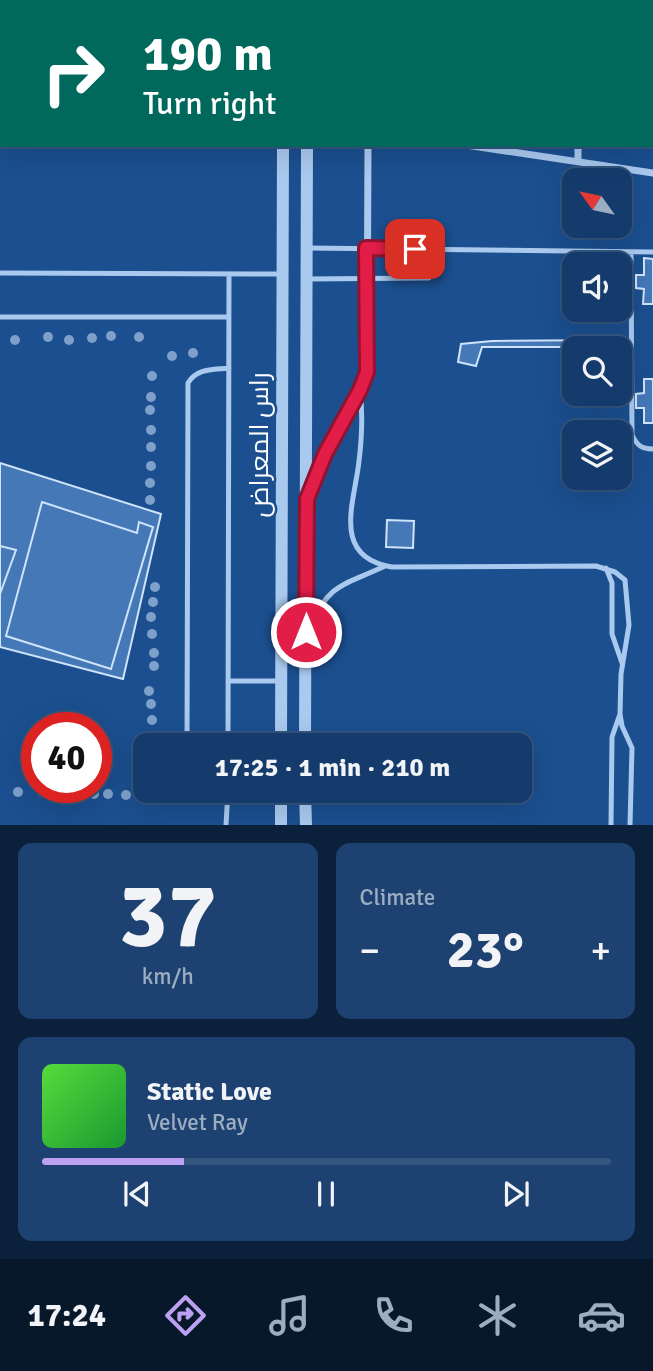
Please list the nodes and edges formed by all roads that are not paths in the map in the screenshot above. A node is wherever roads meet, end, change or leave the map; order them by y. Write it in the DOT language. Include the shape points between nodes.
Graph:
graph roads {
  1 [pos="283,147"];
  2 [pos="307,147"];
  3 [pos="368,147"];
  4 [pos="480,147"];
  5 [pos="578,147"];
  6 [pos="578,161"];
  7 [pos="653,173"];
  8 [pos="307,248"];
  9 [pos="366,248"];
  10 [pos="631,252"];
  11 [pos="632,252"];
  12 [pos="653,252"];
  13 [pos="0,273"];
  14 [pos="281,274"];
  15 [pos="229,275"];
  16 [pos="429,278"];
  17 [pos="307,279"];
  18 [pos="366,279"];
  19 [pos="0,317"];
  20 [pos="229,317"];
  21 [pos="631,322"];
  22 [pos="229,368"];
  23 [pos="360,390"];
  24 [pos="653,449"];
  25 [pos="307,499"];
  26 [pos="385,566"];
  27 [pos="606,568"];
  28 [pos="306,632"];
  29 [pos="622,663"];
  30 [pos="228,681"];
  31 [pos="282,681"];
  32 [pos="620,714"];
  33 [pos="187,733"];
  34 [pos="228,733"];
  35 [pos="281,733"];
  36 [pos="305,733"];
  37 [pos="227,803"];
  38 [pos="281,803"];
  39 [pos="305,803"];
  40 [pos="226,825"];
  41 [pos="281,825"];
  42 [pos="306,825"];
  43 [pos="611,825"];
  44 [pos="629,825"];
  1 -- 14 [label="street, راس المعراض"];
  2 -- 8 [label="street, راس المعراض"];
  3 -- 9 [label="street, راس المعراض"];
  4 -- 6 [label="street"];
  5 -- 6 [label="street"];
  6 -- 7 [label="street"];
  8 -- 9 [label="lane"];
  8 -- 17 [label="street, راس المعراض"];
  9 -- 10 [label="lane"];
  9 -- 18 [label="street, راس المعراض"];
  11 -- 12 [label="lane"];
  13 -- 15 [label="lane"];
  14 -- 15 [label="lane"];
  14 -- 31 [label="street, راس المعراض"];
  15 -- 20 [label="lane"];
  16 -- 18 [label="lane"];
  17 -- 18 [label="lane"];
  17 -- 25 [label="street, راس المعراض"];
  18 -- 23 [label="street, راس المعراض" via="367,372"];
  19 -- 20 [label="lane"];
  20 -- 22 [label="lane"];
  21 -- 24 [label="lane" via="632,435 642,448"];
  22 -- 30 [label="lane"];
  22 -- 33 [label="lane" via="199,371 188,383"];
  23 -- 25 [label="street, راس المعراض"];
  23 -- 26 [label="lane" via="359,462 350,529 360,550"];
  25 -- 28 [label="street, راس المعراض"];
  26 -- 27 [label="lane"];
  26 -- 28 [label="lane" via="330,592"];
  27 -- 29 [label="lane" via="612,583 612,634"];
  27 -- 29 [label="lane" via="621,575 627,587 629,625"];
  28 -- 36 [label="street, راس المعراض"];
  29 -- 32 [label="lane"];
  30 -- 31 [label="lane"];
  30 -- 34 [label="lane"];
  31 -- 35 [label="street, راس المعراض"];
  32 -- 43 [label="lane" via="612,737"];
  32 -- 44 [label="lane" via="632,748"];
  37 -- 40 [label="lane"];
  38 -- 41 [label="street"];
  39 -- 42 [label="street"];
}
